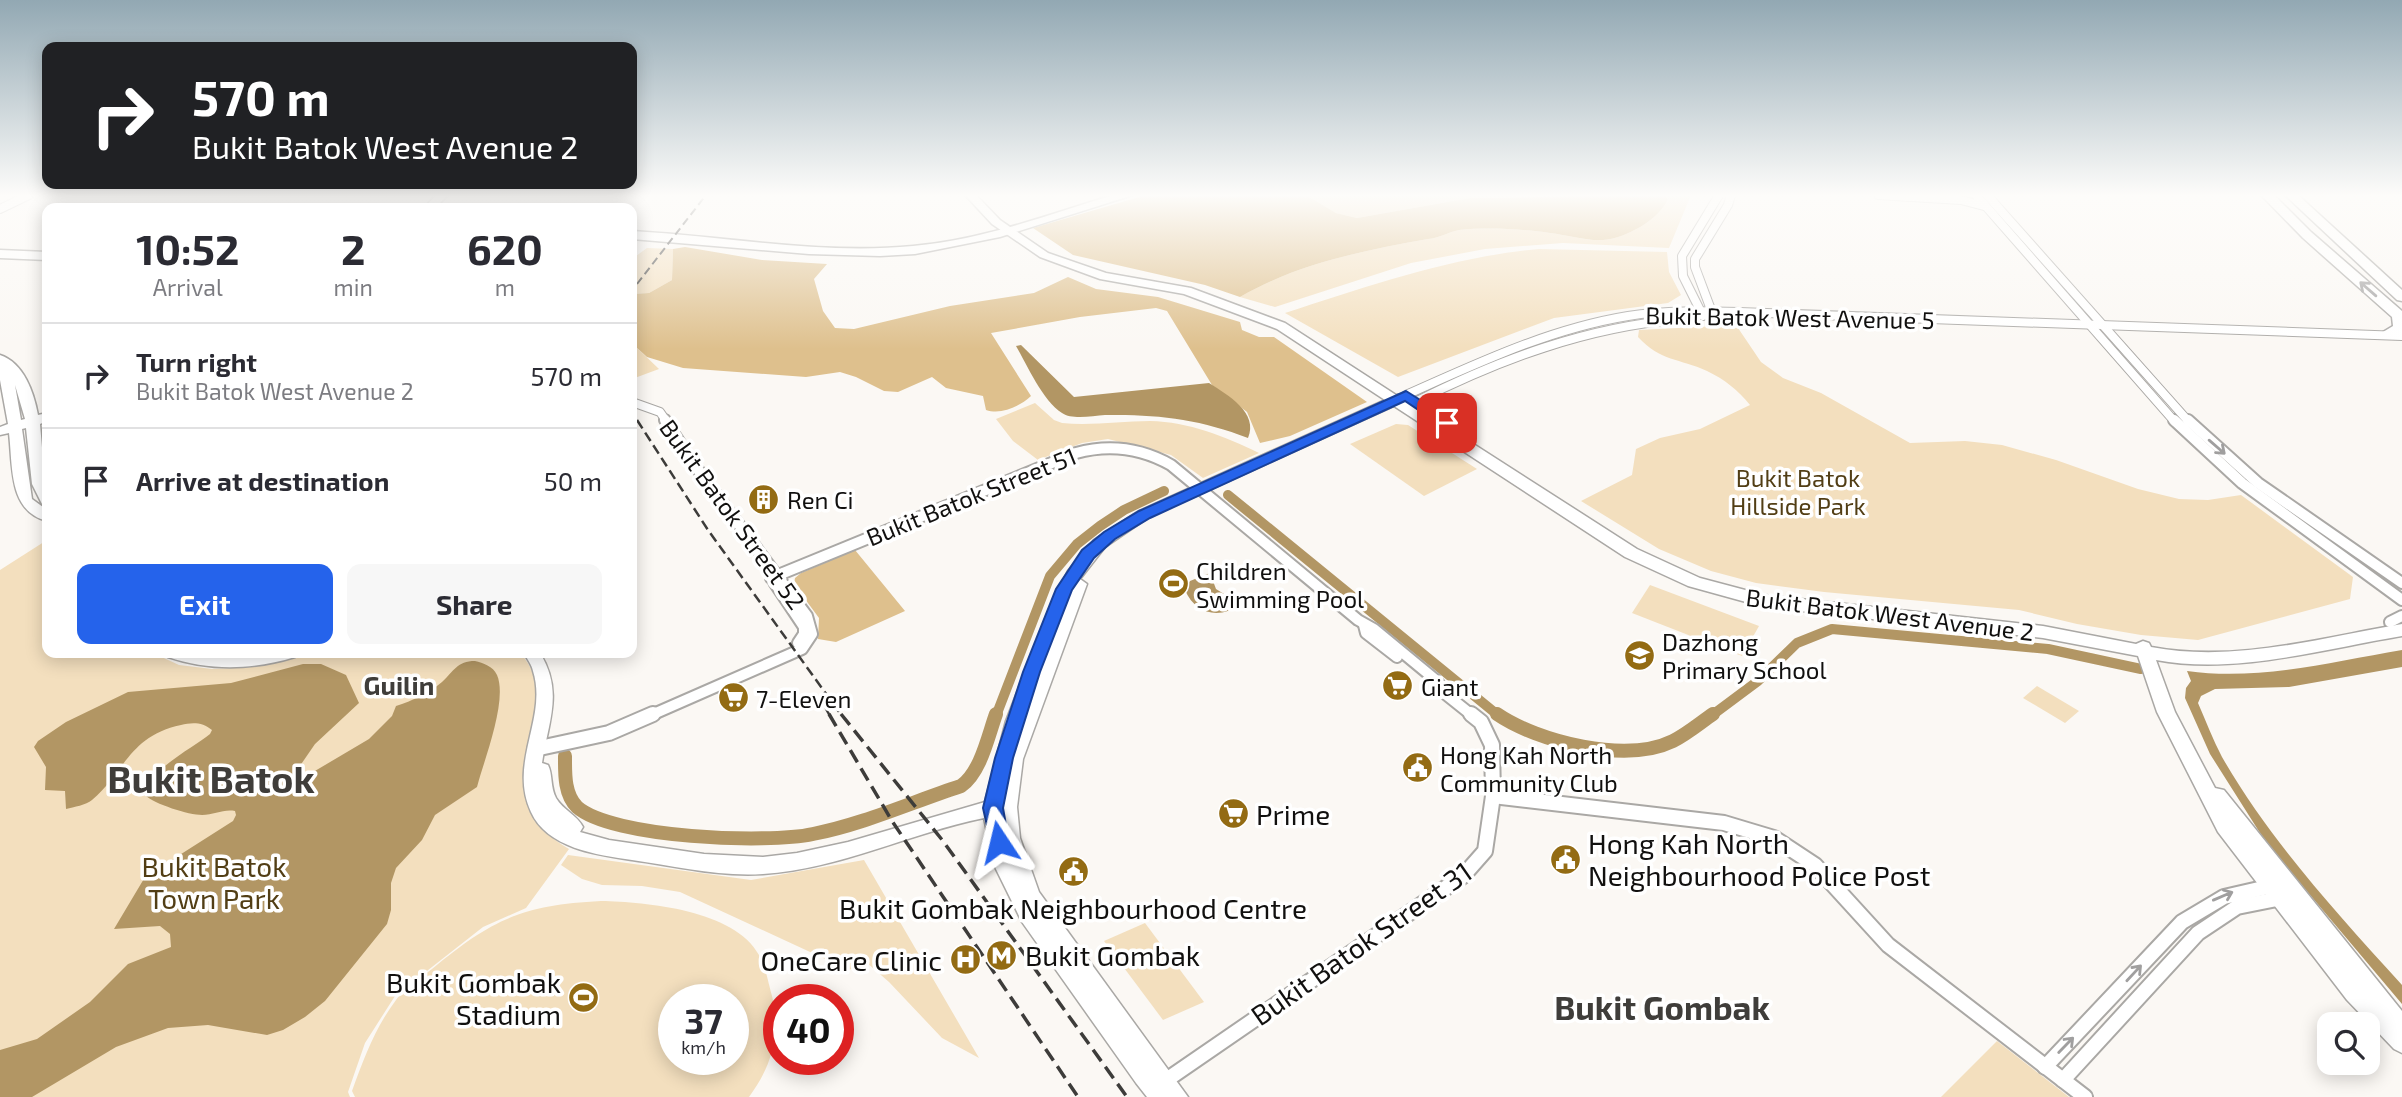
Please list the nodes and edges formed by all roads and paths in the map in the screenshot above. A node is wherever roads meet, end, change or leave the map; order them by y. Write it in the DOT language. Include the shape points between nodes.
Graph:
graph roads {
  1 [pos="772,246"];
  2 [pos="928,246"];
  3 [pos="1043,246"];
  4 [pos="1688,246"];
  5 [pos="1703,246"];
  6 [pos="2022,246"];
  7 [pos="2030,246"];
  8 [pos="2320,246"];
  9 [pos="2344,246"];
  10 [pos="2324,250"];
  11 [pos="2350,252"];
  12 [pos="0,256"];
  13 [pos="42,258"];
  14 [pos="1705,294"];
  15 [pos="2402,297"];
  16 [pos="1695,299"];
  17 [pos="1666,312"];
  18 [pos="1740,312"];
  19 [pos="1708,315"];
  20 [pos="2401,317"];
  21 [pos="2097,327"];
  22 [pos="2397,340"];
  23 [pos="0,359"];
  24 [pos="0,370"];
  25 [pos="1406,401"];
  26 [pos="637,404"];
  27 [pos="38,424"];
  28 [pos="17,429"];
  29 [pos="0,431"];
  30 [pos="0,437"];
  31 [pos="2240,467"];
  32 [pos="2226,468"];
  33 [pos="1204,491"];
  34 [pos="42,493"];
  35 [pos="42,513"];
  36 [pos="774,576"];
  37 [pos="2402,583"];
  38 [pos="2402,600"];
  39 [pos="2399,622"];
  40 [pos="2151,650"];
  41 [pos="189,658"];
  42 [pos="252,658"];
  43 [pos="534,658"];
  44 [pos="547,658"];
  45 [pos="541,744"];
  46 [pos="1493,796"];
  47 [pos="1001,803"];
  48 [pos="2283,892"];
  49 [pos="2402,1026"];
  50 [pos="2402,1042"];
  51 [pos="2045,1067"];
  52 [pos="2063,1080"];
  53 [pos="1164,1091"];
  54 [pos="2085,1097"];
  1 -- 2 [label="main road" via="844,253"];
  3 -- 25 [label="street, Bukit Batok West Avenue 2" via="1092,268 1195,288 1268,314 1305,333"];
  4 -- 16 [label="street" via="1682,256 1683,275"];
  5 -- 14 [label="street" via="1695,267"];
  6 -- 21 [label="street"];
  7 -- 21 [label="street"];
  8 -- 10 [label="main road"];
  9 -- 11 [label="main road"];
  10 -- 11 [label="main road"];
  20 -- 10 [label="main road, one-way"];
  11 -- 15 [label="main road"];
  12 -- 13 [label="main road"];
  14 -- 18 [label="street"];
  14 -- 19 [label="street"];
  16 -- 17 [label="street"];
  16 -- 19 [label="street"];
  17 -- 19 [label="street, Bukit Batok West Avenue 5"];
  17 -- 25 [label="street, Bukit Batok West Avenue 5" via="1630,315 1557,332"];
  18 -- 19 [label="street, Bukit Batok West Avenue 5"];
  18 -- 21 [label="street, Bukit Batok West Avenue 5"];
  19 -- 21 [label="street, Bukit Batok West Avenue 5"];
  19 -- 25 [label="street, Bukit Batok West Avenue 5" via="1574,335"];
  20 -- 22 [label="main road"];
  21 -- 22 [label="street, Bukit Batok West Avenue 5"];
  21 -- 31 [label="street, one-way" via="2193,426"];
  21 -- 32 [label="street" via="2175,422"];
  23 -- 27 [label="street" via="19,375"];
  24 -- 28 [label="street" via="8,380"];
  25 -- 33 [label="street, Bukit Batok West Avenue 5"];
  25 -- 40 [label="street, Bukit Batok West Avenue 2" via="1631,553 1718,590 1797,606 2043,632"];
  26 -- 36 [label="street, Bukit Batok Street 52" via="660,412"];
  27 -- 28 [label="street"];
  27 -- 34 [label="street"];
  28 -- 29 [label="street"];
  28 -- 30 [label="street"];
  28 -- 35 [label="street" via="25,500"];
  31 -- 32 [label="street" via="2237,471"];
  31 -- 37 [label="street"];
  32 -- 38 [label="street"];
  33 -- 36 [label="street, Bukit Batok Street 51" via="1157,457 1092,447"];
  33 -- 46 [label="street, Bukit Batok Street 31" via="1364,625 1366,633 1481,722 1492,746"];
  33 -- 47 [label="street, Bukit Batok West Avenue 5" via="1131,530 1100,554 1082,578"];
  36 -- 45 [label="street, Bukit Batok Street 52" via="812,625 802,649 620,729"];
  39 -- 40 [label="street, Bukit Batok West Avenue 2" via="2244,657 2193,659"];
  40 -- 48 [label="street" via="2166,712 2225,826"];
  41 -- 42 [label="street" via="223,662"];
  43 -- 45 [label="street" via="545,679"];
  44 -- 45 [label="street" via="555,680"];
  45 -- 47 [label="street" via="544,790 557,814 581,831 599,838 730,857 768,857 836,847 978,801"];
  46 -- 51 [label="street" via="1724,824 1774,838 1815,865 1888,945"];
  46 -- 53 [label="street, Bukit Batok Street 31" via="1485,851 1463,876"];
  47 -- 53 [label="street, Bukit Batok West Avenue 5" via="995,827 1019,898"];
  48 -- 49 [label="street"];
  48 -- 50 [label="street" via="2368,1008"];
  51 -- 48 [label="street, one-way" via="2182,922 2205,905 2231,892"];
  48 -- 52 [label="street" via="2230,908 2198,933"];
  51 -- 52 [label="street"];
  52 -- 54 [label="street"];
}
